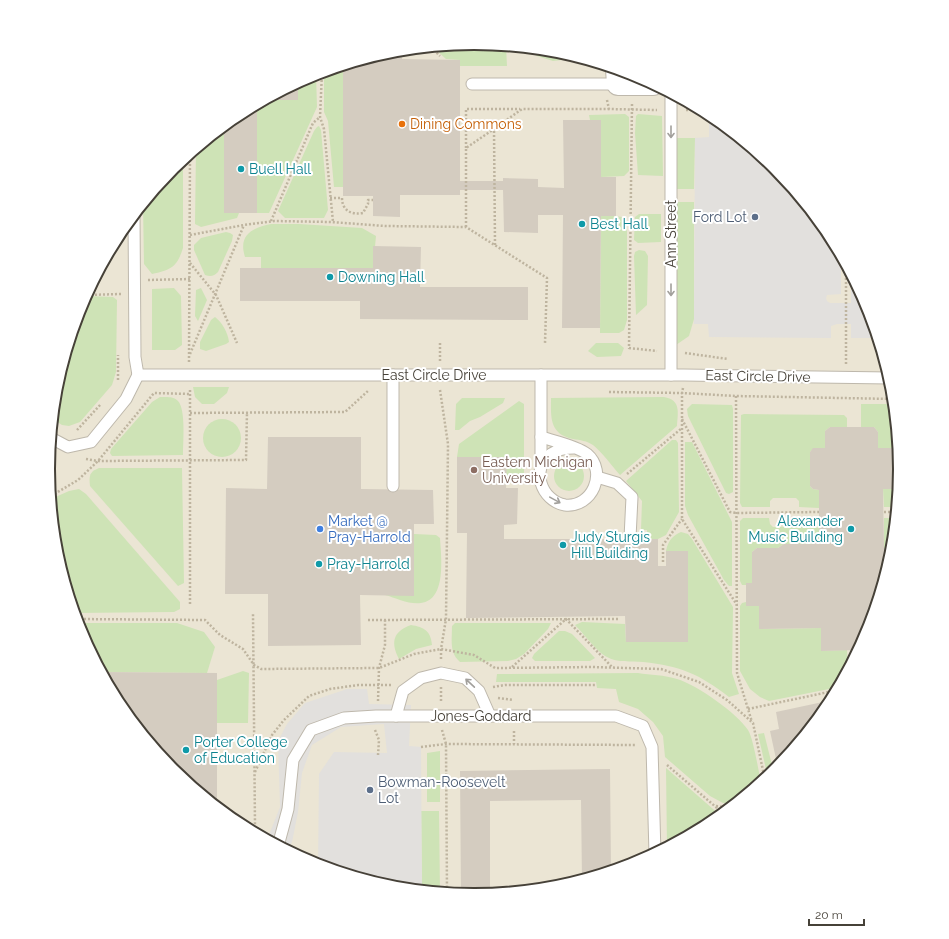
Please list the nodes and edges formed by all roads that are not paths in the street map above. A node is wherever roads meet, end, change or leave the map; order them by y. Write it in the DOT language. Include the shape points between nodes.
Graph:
graph roads {
  1 [pos="617,76"];
  2 [pos="472,84"];
  3 [pos="671,99"];
  4 [pos="134,225"];
  5 [pos="393,375"];
  6 [pos="541,375"];
  7 [pos="671,375"];
  8 [pos="138,376"];
  9 [pos="884,378"];
  10 [pos="541,437"];
  11 [pos="56,441"];
  12 [pos="574,448"];
  13 [pos="540,469"];
  14 [pos="597,477"];
  15 [pos="393,486"];
  16 [pos="630,538"];
  17 [pos="396,716"];
  18 [pos="490,716"];
  19 [pos="279,841"];
  20 [pos="655,848"];
  1 -- 2 [label="lane"];
  3 -- 7 [label="lane, Ann Street, one-way"];
  4 -- 8 [label="lane" via="135,357"];
  5 -- 6 [label="lane, East Circle Drive"];
  5 -- 8 [label="lane, East Circle Drive"];
  5 -- 15 [label="lane"];
  6 -- 7 [label="lane, East Circle Drive"];
  6 -- 10 [label="lane"];
  7 -- 9 [label="lane, East Circle Drive"];
  8 -- 11 [label="lane" via="126,399 91,442 68,447"];
  10 -- 12 [label="lane"];
  10 -- 13 [label="lane"];
  12 -- 13 [label="lane" via="564,448 551,454"];
  12 -- 14 [label="lane" via="593,461"];
  13 -- 14 [label="lane, one-way" via="541,486 546,495 563,504 581,502 589,496 595,488"];
  14 -- 16 [label="lane" via="617,483 632,497"];
  17 -- 18 [label="lane, Jones-Goddard"];
  18 -- 17 [label="lane, one-way" via="479,691 465,678 441,673 421,678 403,691"];
  17 -- 19 [label="lane, Jones-Goddard" via="344,718 311,730 293,760 288,809"];
  18 -- 20 [label="lane, Jones-Goddard" via="616,716 643,726 652,747"];
}
